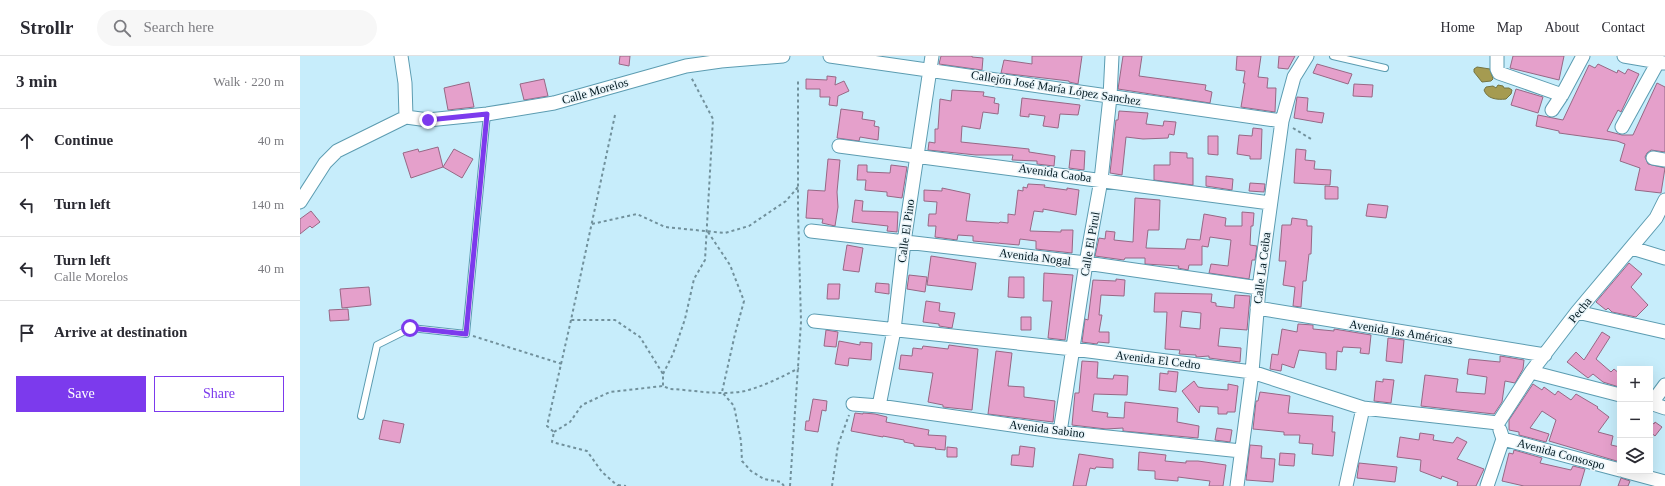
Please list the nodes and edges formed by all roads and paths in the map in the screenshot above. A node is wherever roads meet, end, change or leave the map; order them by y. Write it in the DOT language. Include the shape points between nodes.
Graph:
graph roads {
  1 [pos="401,56"];
  2 [pos="783,56"];
  3 [pos="830,56"];
  4 [pos="932,56"];
  5 [pos="1112,56"];
  6 [pos="1307,56"];
  7 [pos="1333,56"];
  8 [pos="1497,56"];
  9 [pos="1583,56"];
  10 [pos="1624,56"];
  11 [pos="1661,63"];
  12 [pos="686,66"];
  13 [pos="1385,68"];
  14 [pos="930,69"];
  15 [pos="798,79"];
  16 [pos="1562,95"];
  17 [pos="1110,97"];
  18 [pos="1552,110"];
  19 [pos="487,114"];
  20 [pos="615,115"];
  21 [pos="406,117"];
  22 [pos="1282,121"];
  23 [pos="1622,128"];
  24 [pos="1311,139"];
  25 [pos="839,146"];
  26 [pos="917,155"];
  27 [pos="1101,180"];
  28 [pos="798,187"];
  29 [pos="1665,200"];
  30 [pos="300,202"];
  31 [pos="1270,203"];
  32 [pos="1660,219"];
  33 [pos="592,224"];
  34 [pos="707,231"];
  35 [pos="810,231"];
  36 [pos="904,242"];
  37 [pos="1632,248"];
  38 [pos="1665,258"];
  39 [pos="1086,263"];
  40 [pos="1259,288"];
  41 [pos="1257,308"];
  42 [pos="1577,312"];
  43 [pos="571,320"];
  44 [pos="814,321"];
  45 [pos="894,330"];
  46 [pos="1665,332"];
  47 [pos="466,334"];
  48 [pos="1073,349"];
  49 [pos="1544,355"];
  50 [pos="562,364"];
  51 [pos="799,368"];
  52 [pos="1252,372"];
  53 [pos="1531,372"];
  54 [pos="663,374"];
  55 [pos="663,386"];
  56 [pos="1665,386"];
  57 [pos="722,392"];
  58 [pos="1617,394"];
  59 [pos="1652,402"];
  60 [pos="853,404"];
  61 [pos="1653,405"];
  62 [pos="879,406"];
  63 [pos="1363,408"];
  64 [pos="1665,408"];
  65 [pos="362,416"];
  66 [pos="1498,423"];
  67 [pos="554,432"];
  68 [pos="1060,432"];
  69 [pos="1503,439"];
  70 [pos="1242,451"];
  71 [pos="1617,469"];
  72 [pos="1635,474"];
  73 [pos="1665,482"];
  74 [pos="1490,485"];
  75 [pos="618,486"];
  76 [pos="626,486"];
  77 [pos="784,486"];
  78 [pos="790,486"];
  79 [pos="832,486"];
  80 [pos="1237,486"];
  81 [pos="1346,486"];
  1 -- 21 [label="street" via="406,83"];
  2 -- 12 [label="street, Calle Morelos"];
  3 -- 14 [label="street, Callejón José María López Sanchez"];
  4 -- 14 [label="street, Calle El Pino"];
  5 -- 17 [label="street, Calle El Pirul"];
  6 -- 22 [label="street, Calle La Ceiba" via="1294,77"];
  7 -- 13 [label="lane"];
  8 -- 16 [label="street" via="1499,73"];
  9 -- 16 [label="street"];
  10 -- 11 [label="street"];
  11 -- 23 [label="street"];
  12 -- 19 [label="street, Calle Morelos" via="554,103"];
  12 -- 34 [label="path" via="713,119"];
  14 -- 17 [label="street, Callejón José María López Sanchez"];
  14 -- 26 [label="street, Calle El Pino"];
  15 -- 28 [label="path"];
  16 -- 18 [label="street"];
  17 -- 22 [label="street, Callejón José María López Sanchez"];
  17 -- 27 [label="street, Calle El Pirul"];
  19 -- 21 [label="street, Calle Morelos" via="428,120"];
  19 -- 47 [label="lane"];
  20 -- 33 [label="path"];
  21 -- 30 [label="street" via="337,152 325,163"];
  22 -- 24 [label="path"];
  22 -- 31 [label="street, Calle La Ceiba"];
  25 -- 26 [label="street, Avenida Caoba"];
  26 -- 27 [label="street, Avenida Caoba"];
  26 -- 36 [label="street, Calle El Pino"];
  27 -- 31 [label="street, Avenida Caoba"];
  27 -- 39 [label="street, Calle El Pirul"];
  28 -- 34 [label="path" via="786,201 749,226 725,233"];
  28 -- 51 [label="path" via="801,322"];
  29 -- 32 [label="street, Pecha"];
  31 -- 40 [label="street, Calle La Ceiba"];
  32 -- 37 [label="street, Pecha"];
  33 -- 34 [label="path" via="637,214 665,227"];
  33 -- 43 [label="path"];
  34 -- 54 [label="path" via="705,260 694,279 678,340"];
  34 -- 57 [label="path" via="730,265 744,301"];
  35 -- 36 [label="street, Avenida Nogal"];
  36 -- 39 [label="street, Avenida Nogal"];
  36 -- 45 [label="street, Calle El Pino"];
  37 -- 38 [label="street"];
  37 -- 42 [label="street, Pecha"];
  39 -- 40 [label="street, Avenida Nogal"];
  39 -- 48 [label="street, Calle El Pirul"];
  40 -- 41 [label="street, Calle La Ceiba"];
  41 -- 49 [label="street, Avenida las Américas"];
  41 -- 52 [label="street, Calle La Ceiba"];
  42 -- 46 [label="street"];
  42 -- 49 [label="street, Pecha"];
  43 -- 50 [label="path"];
  43 -- 54 [label="path" via="615,320 640,337"];
  44 -- 45 [label="street, Avenida El Cedro"];
  45 -- 48 [label="street, Avenida El Cedro"];
  45 -- 62 [label="street, Calle El Pino"];
  47 -- 50 [label="path"];
  47 -- 65 [label="lane" via="410,328 377,345"];
  48 -- 52 [label="street, Avenida El Cedro"];
  48 -- 68 [label="street, Calle El Pirul"];
  49 -- 53 [label="street, Pecha"];
  50 -- 67 [label="path" via="547,426"];
  51 -- 57 [label="path" via="776,381 744,391"];
  51 -- 78 [label="path"];
  52 -- 63 [label="street, Avenida El Cedro"];
  52 -- 70 [label="street, Calle La Ceiba"];
  53 -- 58 [label="street"];
  53 -- 66 [label="street, Pecha"];
  54 -- 55 [label="path"];
  55 -- 57 [label="path" via="670,389"];
  55 -- 67 [label="path" via="610,392 582,405 570,422"];
  56 -- 59 [label="street"];
  57 -- 77 [label="path" via="734,406 742,461 764,478 781,482"];
  60 -- 62 [label="street, Avenida Sabino"];
  60 -- 79 [label="path" via="838,446"];
  61 -- 64 [label="street"];
  62 -- 68 [label="street, Avenida Sabino"];
  63 -- 66 [label="street, Avenida El Cedro"];
  63 -- 81 [label="street"];
  66 -- 69 [label="street"];
  67 -- 75 [label="path" via="552,442 587,451 602,472"];
  68 -- 70 [label="street, Avenida Sabino"];
  69 -- 71 [label="street, Avenida Consospo"];
  69 -- 74 [label="street"];
  70 -- 80 [label="street, Calle La Ceiba"];
  72 -- 73 [label="street"];
  75 -- 76 [label="path"];
}
